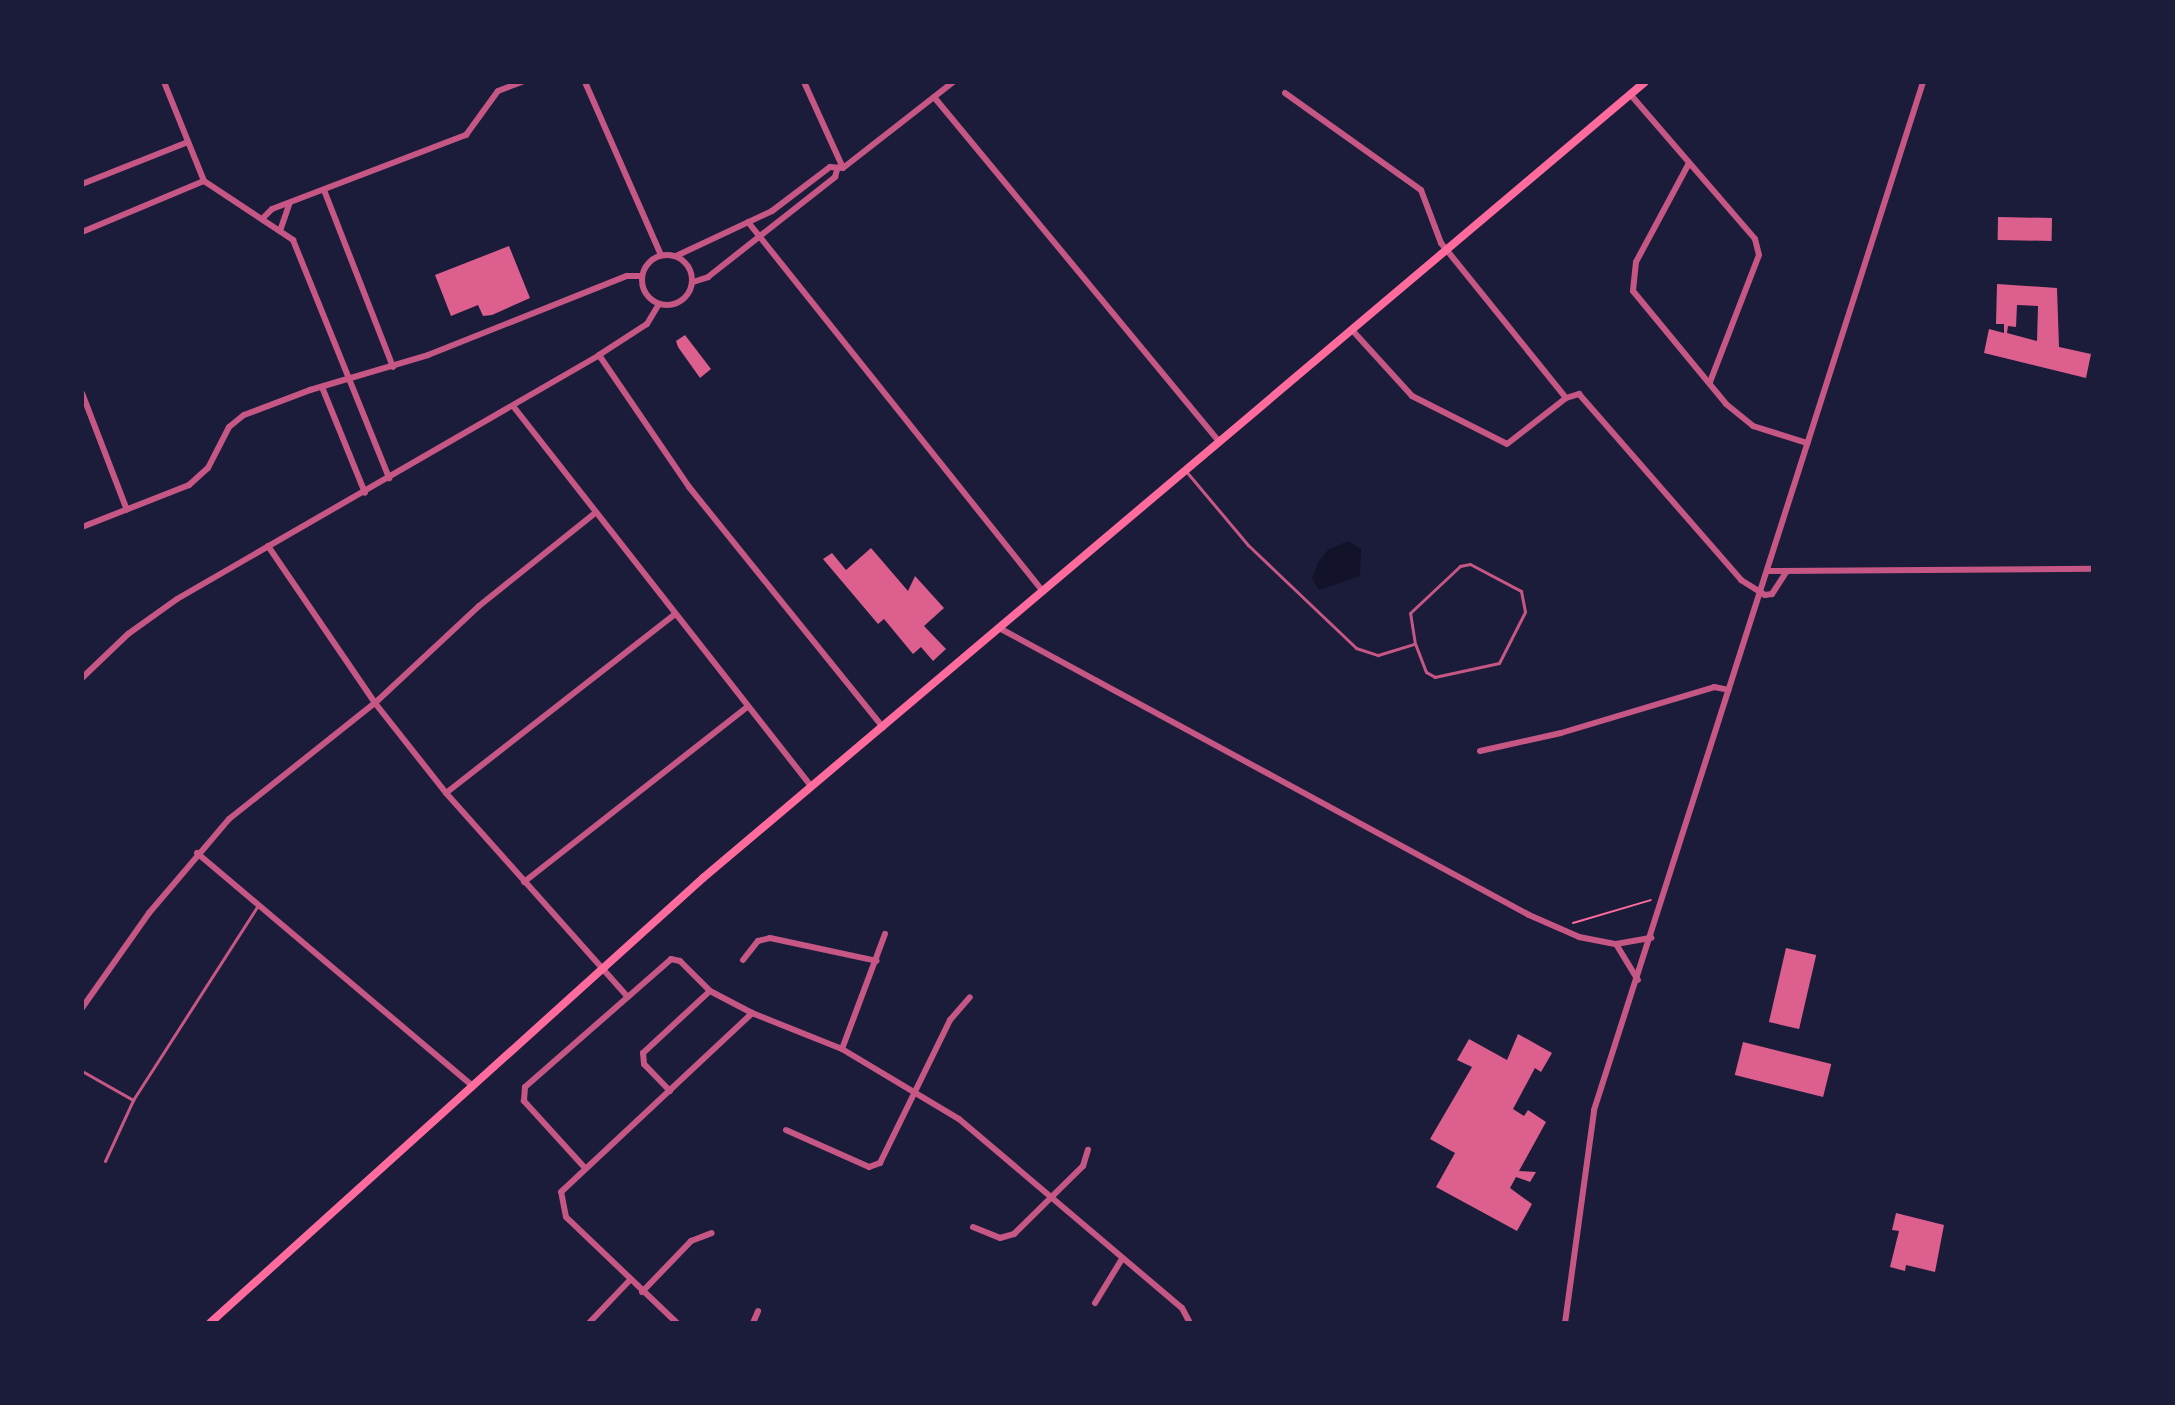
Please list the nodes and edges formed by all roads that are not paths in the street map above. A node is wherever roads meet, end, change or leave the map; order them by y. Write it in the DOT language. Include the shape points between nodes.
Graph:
graph roads {
  1 [pos="164,82"];
  2 [pos="522,82"];
  3 [pos="585,82"];
  4 [pos="804,82"];
  5 [pos="953,82"];
  6 [pos="1645,82"];
  7 [pos="1923,82"];
  8 [pos="1285,93"];
  9 [pos="1630,94"];
  10 [pos="934,97"];
  11 [pos="188,142"];
  12 [pos="1688,165"];
  13 [pos="840,169"];
  14 [pos="204,181"];
  15 [pos="82,184"];
  16 [pos="324,190"];
  17 [pos="289,204"];
  18 [pos="262,219"];
  19 [pos="748,222"];
  20 [pos="280,231"];
  21 [pos="82,232"];
  22 [pos="760,234"];
  23 [pos="1447,250"];
  24 [pos="661,255"];
  25 [pos="676,256"];
  26 [pos="642,276"];
  27 [pos="693,282"];
  28 [pos="659,304"];
  29 [pos="1352,330"];
  30 [pos="599,355"];
  31 [pos="393,367"];
  32 [pos="348,378"];
  33 [pos="1710,382"];
  34 [pos="322,387"];
  35 [pos="82,393"];
  36 [pos="1566,398"];
  37 [pos="513,406"];
  38 [pos="1219,442"];
  39 [pos="1807,443"];
  40 [pos="1185,470"];
  41 [pos="389,478"];
  42 [pos="365,493"];
  43 [pos="127,510"];
  44 [pos="594,514"];
  45 [pos="82,527"];
  46 [pos="268,546"];
  47 [pos="2093,569"];
  48 [pos="1767,571"];
  49 [pos="1787,571"];
  50 [pos="1043,592"];
  51 [pos="1759,593"];
  52 [pos="674,615"];
  53 [pos="1001,629"];
  54 [pos="1415,644"];
  55 [pos="82,678"];
  56 [pos="1729,690"];
  57 [pos="375,703"];
  58 [pos="747,707"];
  59 [pos="883,727"];
  60 [pos="1480,751"];
  61 [pos="812,787"];
  62 [pos="446,793"];
  63 [pos="197,853"];
  64 [pos="524,882"];
  65 [pos="257,907"];
  66 [pos="885,934"];
  67 [pos="1651,938"];
  68 [pos="1616,944"];
  69 [pos="743,960"];
  70 [pos="877,961"];
  71 [pos="602,968"];
  72 [pos="1638,980"];
  73 [pos="710,991"];
  74 [pos="628,997"];
  75 [pos="970,997"];
  76 [pos="82,1008"];
  77 [pos="752,1013"];
  78 [pos="842,1049"];
  79 [pos="82,1071"];
  80 [pos="472,1085"];
  81 [pos="670,1091"];
  82 [pos="915,1092"];
  83 [pos="133,1100"];
  84 [pos="786,1130"];
  85 [pos="1088,1150"];
  86 [pos="105,1161"];
  87 [pos="585,1168"];
  88 [pos="1049,1200"];
  89 [pos="973,1227"];
  90 [pos="712,1233"];
  91 [pos="1122,1259"];
  92 [pos="630,1280"];
  93 [pos="642,1292"];
  94 [pos="1095,1303"];
  95 [pos="758,1311"];
  96 [pos="210,1323"];
  97 [pos="589,1323"];
  98 [pos="677,1323"];
  99 [pos="753,1323"];
  100 [pos="1190,1323"];
  101 [pos="1565,1323"];
  1 -- 11 [label="street"];
  2 -- 16 [label="street" via="498,91 466,135"];
  3 -- 24 [label="street"];
  4 -- 13 [label="street"];
  5 -- 10 [label="street"];
  6 -- 9 [label="main road"];
  7 -- 39 [label="street"];
  8 -- 23 [label="street" via="1421,190"];
  9 -- 12 [label="street"];
  9 -- 23 [label="main road"];
  10 -- 13 [label="street"];
  10 -- 38 [label="street"];
  11 -- 14 [label="street"];
  11 -- 15 [label="street"];
  12 -- 33 [label="street" via="1755,239 1759,255"];
  12 -- 33 [label="street" via="1631,277 1639,302"];
  13 -- 19 [label="street" via="830,167 772,211"];
  13 -- 22 [label="street"];
  14 -- 18 [label="street"];
  14 -- 21 [label="street"];
  16 -- 17 [label="street"];
  16 -- 31 [label="street"];
  17 -- 18 [label="street"];
  17 -- 20 [label="street"];
  18 -- 20 [label="street"];
  19 -- 22 [label="street"];
  19 -- 25 [label="street"];
  20 -- 32 [label="street" via="293,240"];
  22 -- 27 [label="street" via="708,277"];
  22 -- 50 [label="street"];
  23 -- 29 [label="main road"];
  23 -- 36 [label="street"];
  24 -- 25 [label="street"];
  24 -- 26 [label="street" via="648,263"];
  25 -- 27 [label="street" via="689,266"];
  26 -- 28 [label="street" via="648,296"];
  26 -- 31 [label="street" via="627,276"];
  27 -- 28 [label="street" via="681,301"];
  28 -- 30 [label="street" via="647,324"];
  29 -- 36 [label="street" via="1412,396 1507,444"];
  29 -- 38 [label="main road"];
  30 -- 37 [label="street"];
  30 -- 59 [label="street" via="689,487"];
  31 -- 32 [label="street"];
  32 -- 34 [label="street"];
  32 -- 41 [label="street"];
  33 -- 39 [label="street" via="1753,426"];
  34 -- 42 [label="street"];
  34 -- 43 [label="street" via="244,415 229,427 203,476"];
  35 -- 43 [label="street"];
  36 -- 51 [label="street" via="1579,394 1741,580"];
  37 -- 41 [label="street"];
  37 -- 44 [label="street"];
  38 -- 40 [label="main road"];
  39 -- 48 [label="street"];
  40 -- 50 [label="main road"];
  40 -- 54 [label="lane" via="1248,545 1356,648 1378,655"];
  41 -- 42 [label="street"];
  42 -- 46 [label="street"];
  43 -- 45 [label="street"];
  44 -- 52 [label="street"];
  44 -- 57 [label="street" via="479,606"];
  46 -- 55 [label="street" via="177,599 128,634"];
  46 -- 57 [label="street"];
  47 -- 49 [label="street"];
  48 -- 49 [label="street"];
  48 -- 51 [label="street"];
  49 -- 51 [label="street" via="1772,594"];
  50 -- 53 [label="main road"];
  51 -- 56 [label="street"];
  52 -- 58 [label="street"];
  52 -- 62 [label="street"];
  53 -- 59 [label="main road"];
  53 -- 68 [label="street" via="1556,928"];
  54 -- 54 [label="lane" via="1426,672 1435,677 1499,663 1526,601 1521,591 1470,564 1460,566 1414,604"];
  56 -- 60 [label="street" via="1714,687 1561,733"];
  56 -- 67 [label="street"];
  57 -- 62 [label="street"];
  57 -- 63 [label="street" via="264,789"];
  58 -- 61 [label="street"];
  58 -- 64 [label="street"];
  59 -- 61 [label="main road"];
  61 -- 71 [label="main road"];
  62 -- 64 [label="street"];
  63 -- 65 [label="street"];
  63 -- 76 [label="street"];
  64 -- 71 [label="street"];
  65 -- 80 [label="street"];
  65 -- 83 [label="lane"];
  66 -- 70 [label="street"];
  67 -- 68 [label="street"];
  67 -- 72 [label="street"];
  68 -- 72 [label="street"];
  69 -- 70 [label="street" via="758,941 770,938"];
  70 -- 78 [label="street"];
  71 -- 74 [label="street"];
  71 -- 80 [label="main road"];
  72 -- 101 [label="street" via="1585,1142"];
  73 -- 74 [label="street" via="680,961 671,959"];
  73 -- 77 [label="street"];
  73 -- 81 [label="street" via="643,1053 644,1064"];
  74 -- 87 [label="street" via="525,1087 524,1101"];
  75 -- 82 [label="street" via="950,1020"];
  77 -- 78 [label="street"];
  77 -- 81 [label="street"];
  78 -- 82 [label="street"];
  79 -- 83 [label="lane"];
  80 -- 96 [label="main road"];
  81 -- 87 [label="street"];
  82 -- 84 [label="street" via="875,1166"];
  82 -- 88 [label="street" via="959,1119"];
  83 -- 86 [label="lane"];
  85 -- 88 [label="street" via="1083,1166"];
  87 -- 92 [label="street" via="561,1192 561,1212"];
  88 -- 89 [label="street" via="1006,1237"];
  88 -- 91 [label="street"];
  90 -- 93 [label="street" via="691,1241"];
  91 -- 94 [label="street" via="1108,1274"];
  91 -- 100 [label="street" via="1182,1308"];
  92 -- 93 [label="street"];
  92 -- 97 [label="street"];
  93 -- 98 [label="street"];
  95 -- 99 [label="street"];
}
